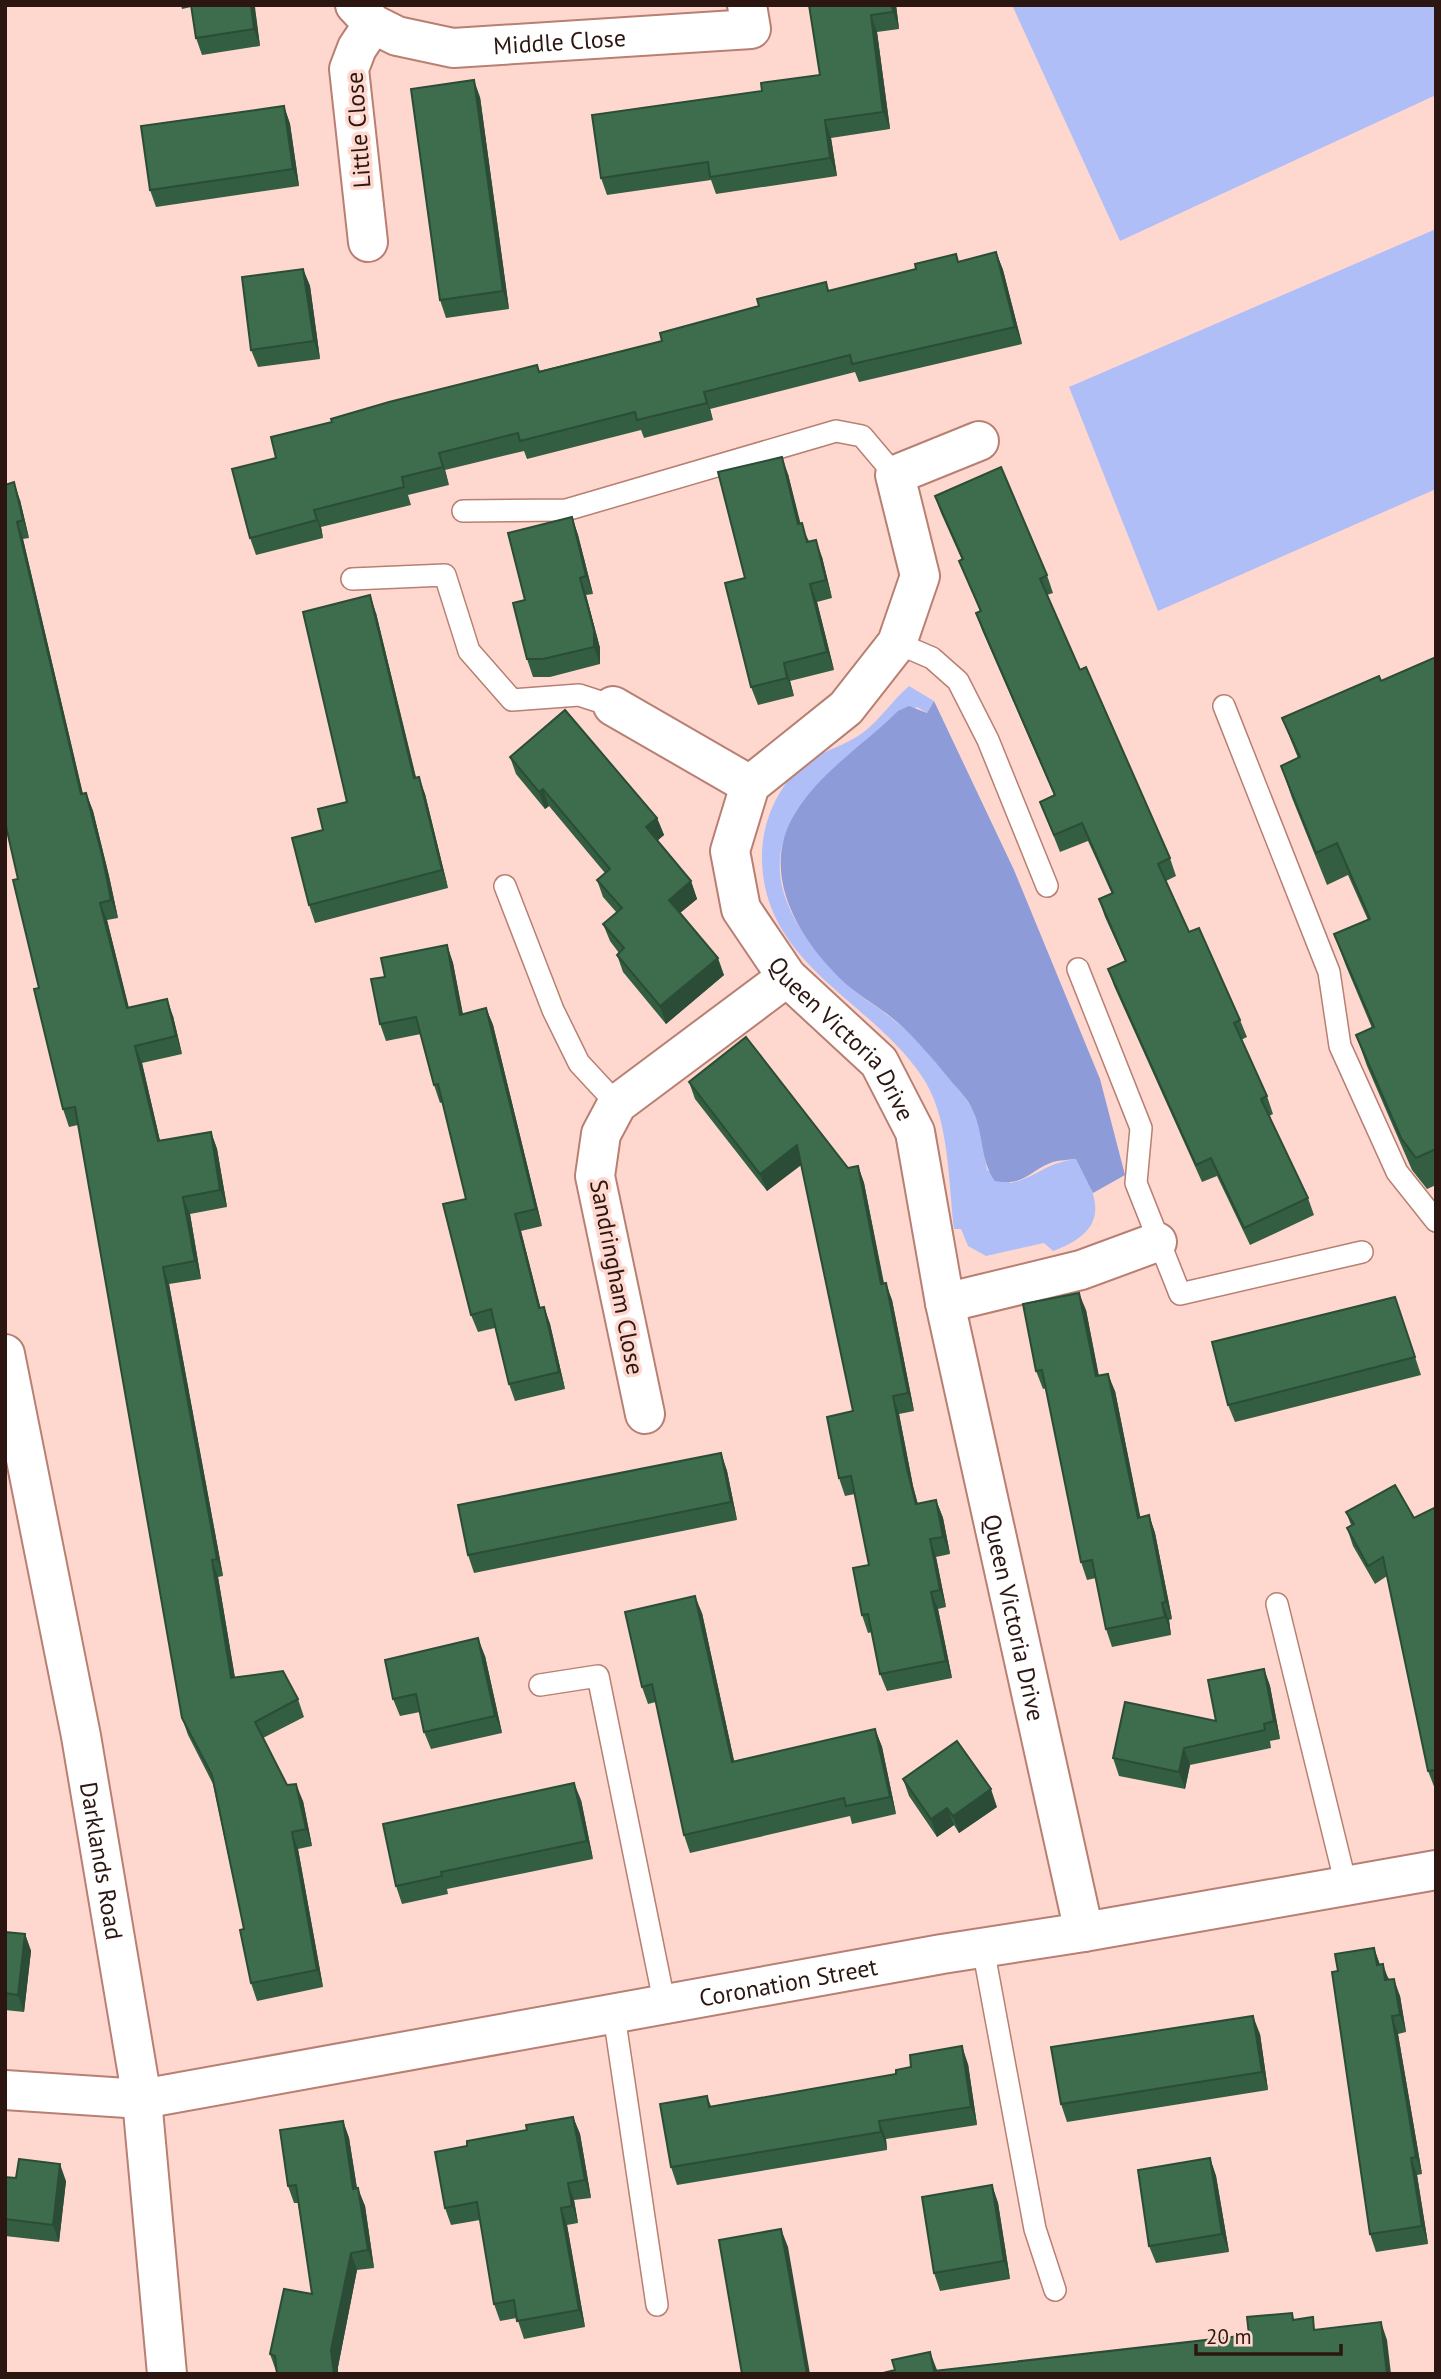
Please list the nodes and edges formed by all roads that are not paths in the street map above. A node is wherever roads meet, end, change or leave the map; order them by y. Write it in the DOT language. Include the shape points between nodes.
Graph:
graph roads {
  1 [pos="747,5"];
  2 [pos="364,15"];
  3 [pos="368,242"];
  4 [pos="979,440"];
  5 [pos="895,475"];
  6 [pos="464,511"];
  7 [pos="352,579"];
  8 [pos="897,643"];
  9 [pos="613,706"];
  10 [pos="1224,706"];
  11 [pos="750,785"];
  12 [pos="505,886"];
  13 [pos="1047,887"];
  14 [pos="1078,969"];
  15 [pos="787,977"];
  16 [pos="617,1104"];
  17 [pos="1436,1221"];
  18 [pos="1157,1242"];
  19 [pos="1363,1252"];
  20 [pos="945,1303"];
  21 [pos="7,1366"];
  22 [pos="645,1415"];
  23 [pos="1277,1604"];
  24 [pos="540,1685"];
  25 [pos="1436,1870"];
  26 [pos="1346,1885"];
  27 [pos="1084,1933"];
  28 [pos="983,1948"];
  29 [pos="665,2006"];
  30 [pos="614,2015"];
  31 [pos="5,2090"];
  32 [pos="142,2099"];
  33 [pos="1055,2290"];
  34 [pos="657,2305"];
  35 [pos="167,2374"];
  1 -- 2 [label="street, Middle Close" via="751,29 464,48 397,36"];
  2 -- 3 [label="street, Little Close" via="349,69"];
  4 -- 5 [label="street"];
  5 -- 6 [label="lane" via="862,436 836,431 566,510"];
  5 -- 8 [label="street" via="920,576"];
  7 -- 9 [label="lane" via="445,575 469,651 512,700 579,695"];
  8 -- 11 [label="street" via="846,708"];
  8 -- 13 [label="lane" via="932,658 958,681 988,740"];
  9 -- 11 [label="street"];
  10 -- 17 [label="lane" via="1329,972 1340,1046 1397,1172"];
  11 -- 15 [label="street, Queen Victoria Drive" via="730,851 741,909"];
  12 -- 16 [label="lane" via="553,1010 579,1063"];
  14 -- 18 [label="lane" via="1141,1128 1136,1183"];
  15 -- 16 [label="street, Sandringham Close"];
  15 -- 20 [label="street, Queen Victoria Drive" via="879,1062 915,1132"];
  16 -- 22 [label="street, Sandringham Close" via="601,1134 595,1177"];
  18 -- 19 [label="lane" via="1180,1294"];
  18 -- 20 [label="street" via="1081,1270"];
  20 -- 27 [label="street, Queen Victoria Drive"];
  21 -- 32 [label="street, Darklands Road" via="81,1736"];
  23 -- 26 [label="lane"];
  24 -- 29 [label="lane" via="598,1676"];
  25 -- 26 [label="street, Coronation Street"];
  26 -- 27 [label="street, Coronation Street"];
  27 -- 28 [label="street, Coronation Street"];
  28 -- 29 [label="street, Coronation Street"];
  28 -- 33 [label="lane" via="1035,2229"];
  29 -- 30 [label="street, Coronation Street"];
  30 -- 32 [label="street, Coronation Street"];
  30 -- 34 [label="lane"];
  31 -- 32 [label="street, Coronation Street"];
  32 -- 35 [label="street, Darklands Road"];
}
